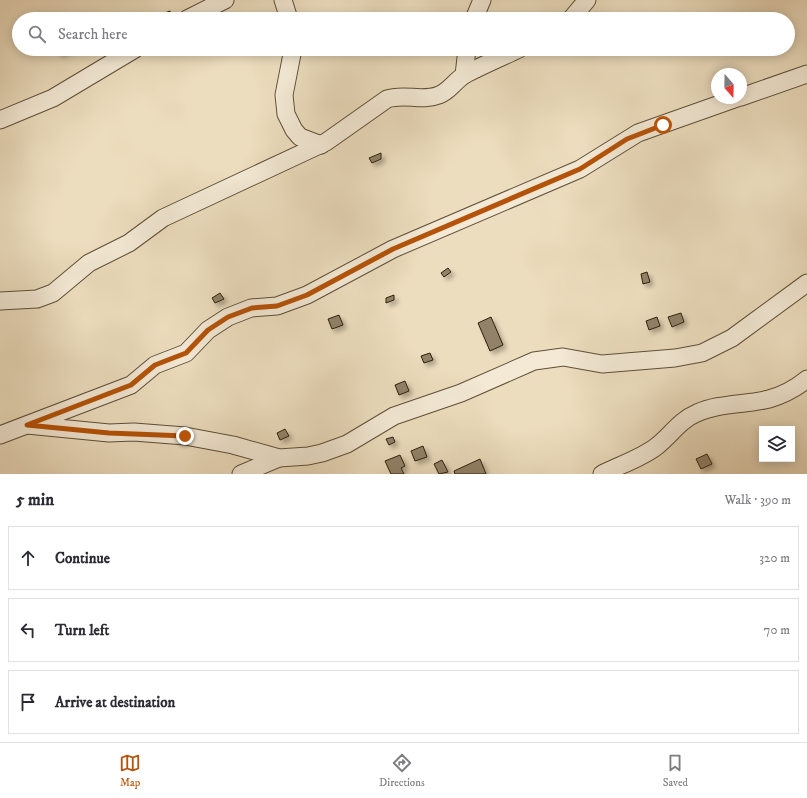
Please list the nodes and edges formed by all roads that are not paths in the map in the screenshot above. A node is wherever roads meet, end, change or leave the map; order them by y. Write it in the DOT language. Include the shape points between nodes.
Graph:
graph roads {
  1 [pos="226,0"];
  2 [pos="283,0"];
  3 [pos="482,0"];
  4 [pos="587,0"];
  5 [pos="201,12"];
  6 [pos="287,12"];
  7 [pos="477,12"];
  8 [pos="577,12"];
  9 [pos="122,56"];
  10 [pos="292,56"];
  11 [pos="466,56"];
  12 [pos="504,56"];
  13 [pos="807,74"];
  14 [pos="464,75"];
  15 [pos="747,94"];
  16 [pos="720,104"];
  17 [pos="0,120"];
  18 [pos="321,145"];
  19 [pos="807,283"];
  20 [pos="0,301"];
  21 [pos="807,379"];
  22 [pos="27,425"];
  23 [pos="0,435"];
  24 [pos="279,458"];
  25 [pos="241,474"];
  26 [pos="602,474"];
  1 -- 5 [label="street"];
  2 -- 6 [label="street"];
  3 -- 7 [label="street"];
  4 -- 8 [label="street"];
  9 -- 17 [label="street" via="53,98"];
  10 -- 18 [label="street" via="284,96 286,114 300,137"];
  11 -- 14 [label="street"];
  12 -- 14 [label="street"];
  13 -- 15 [label="street"];
  14 -- 18 [label="street" via="440,95 424,98 398,96 387,99"];
  16 -- 22 [label="street" via="638,133 580,169 393,249 307,295 277,306 252,308 228,317 208,330 186,353 155,365 131,385"];
  18 -- 20 [label="street" via="174,212 129,243 89,263 53,293 37,299"];
  19 -- 24 [label="street" via="732,338 702,352 675,358 602,364 563,358 534,361 461,393 394,416 336,449 308,456"];
  21 -- 26 [label="street" via="791,390 769,398 696,413 679,424 649,452"];
  22 -- 23 [label="street"];
  22 -- 24 [label="street" via="109,433 185,436 233,445"];
  24 -- 25 [label="street"];
}
